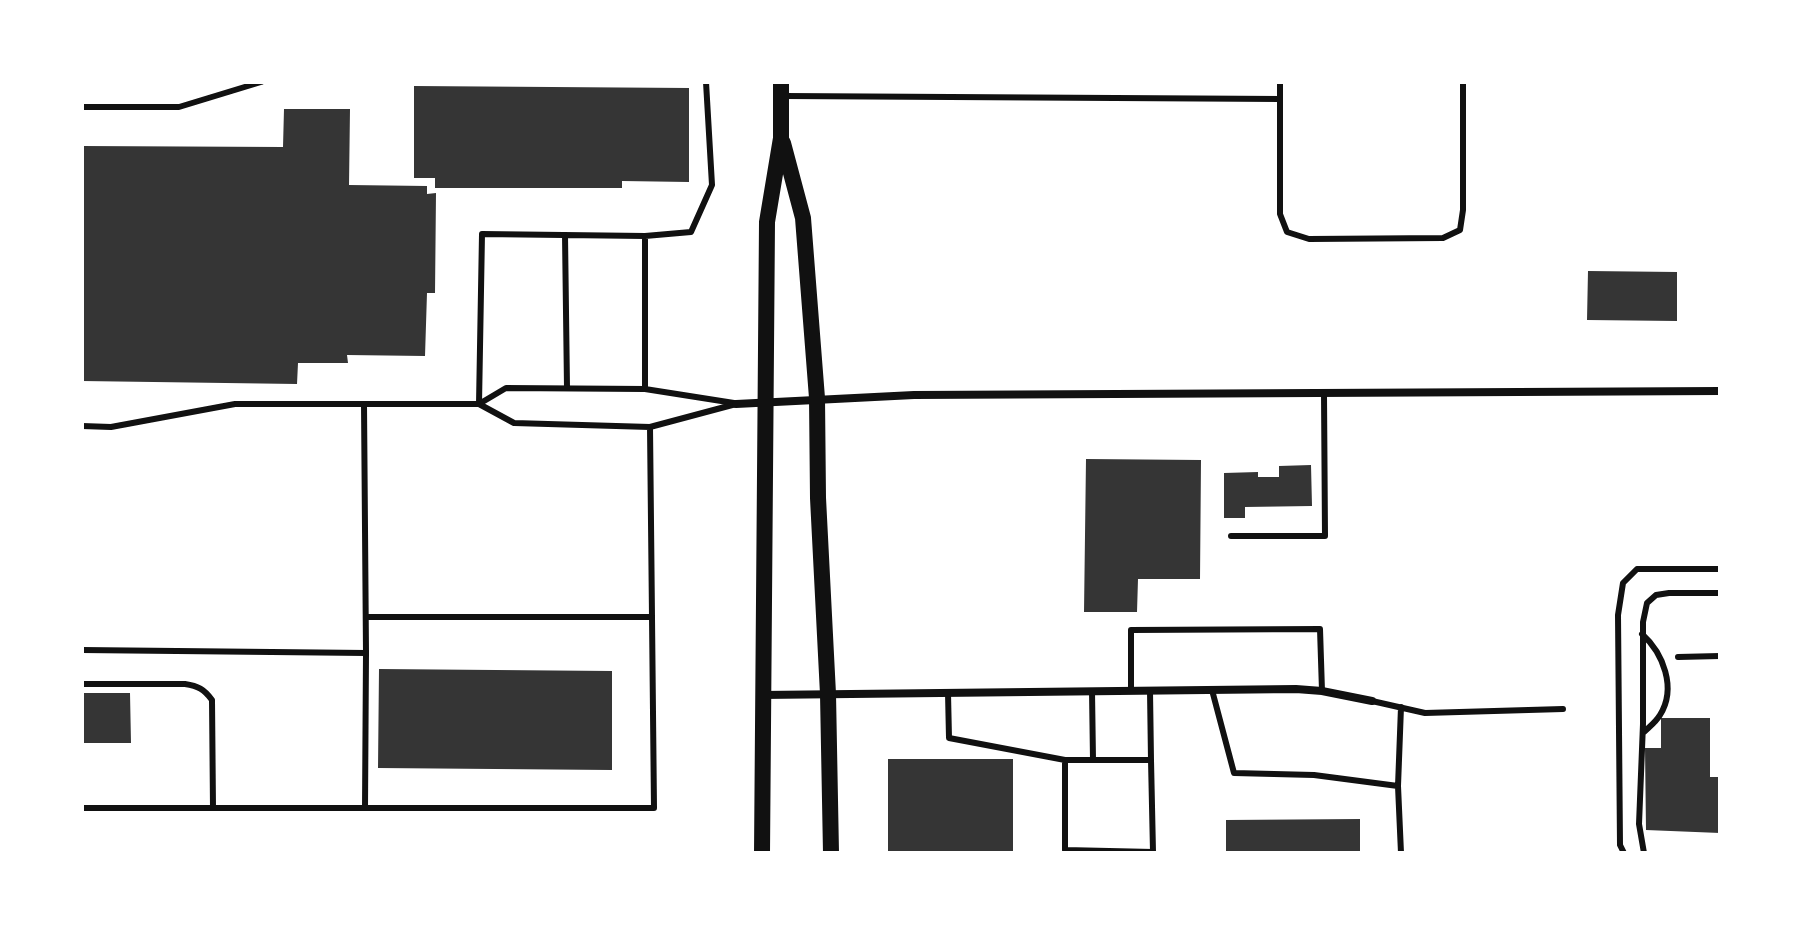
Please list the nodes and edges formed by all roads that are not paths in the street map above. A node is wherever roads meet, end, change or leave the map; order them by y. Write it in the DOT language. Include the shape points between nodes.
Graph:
graph roads {
  1 [pos="261,82"];
  2 [pos="706,82"];
  3 [pos="1280,82"];
  4 [pos="1463,82"];
  5 [pos="781,89"];
  6 [pos="1280,99"];
  7 [pos="82,107"];
  8 [pos="781,138"];
  9 [pos="565,235"];
  10 [pos="645,236"];
  11 [pos="567,388"];
  12 [pos="645,389"];
  13 [pos="1720,391"];
  14 [pos="1324,394"];
  15 [pos="817,398"];
  16 [pos="765,402"];
  17 [pos="364,404"];
  18 [pos="479,404"];
  19 [pos="736,404"];
  20 [pos="82,426"];
  21 [pos="650,427"];
  22 [pos="1231,536"];
  23 [pos="1720,569"];
  24 [pos="1720,593"];
  25 [pos="366,617"];
  26 [pos="651,617"];
  27 [pos="1642,634"];
  28 [pos="82,650"];
  29 [pos="366,653"];
  30 [pos="1720,656"];
  31 [pos="1678,657"];
  32 [pos="82,684"];
  33 [pos="1212,690"];
  34 [pos="1092,691"];
  35 [pos="1131,691"];
  36 [pos="1150,691"];
  37 [pos="1322,691"];
  38 [pos="948,693"];
  39 [pos="828,694"];
  40 [pos="761,695"];
  41 [pos="1372,701"];
  42 [pos="1401,707"];
  43 [pos="1563,709"];
  44 [pos="1643,733"];
  45 [pos="1065,760"];
  46 [pos="1093,760"];
  47 [pos="1151,760"];
  48 [pos="1398,786"];
  49 [pos="82,808"];
  50 [pos="213,808"];
  51 [pos="365,808"];
  52 [pos="762,853"];
  53 [pos="831,853"];
  54 [pos="1401,853"];
  55 [pos="1624,853"];
  56 [pos="1644,853"];
  1 -- 7 [label="lane" via="179,107"];
  2 -- 10 [label="lane" via="712,185 691,232"];
  3 -- 6 [label="lane"];
  4 -- 6 [label="lane" via="1463,210 1460,230 1443,238 1309,239 1287,232 1280,214"];
  5 -- 6 [label="lane"];
  5 -- 8 [label="main road"];
  8 -- 15 [label="main road" via="803,218"];
  8 -- 16 [label="main road" via="767,222"];
  9 -- 10 [label="lane"];
  9 -- 11 [label="lane"];
  9 -- 18 [label="lane" via="482,234"];
  10 -- 12 [label="lane"];
  11 -- 12 [label="lane"];
  11 -- 18 [label="lane" via="506,388"];
  12 -- 19 [label="lane"];
  13 -- 14 [label="street"];
  14 -- 15 [label="street"];
  14 -- 22 [label="lane" via="1325,536"];
  15 -- 16 [label="street"];
  15 -- 39 [label="main road"];
  16 -- 19 [label="street"];
  16 -- 40 [label="main road"];
  17 -- 18 [label="lane"];
  17 -- 20 [label="lane" via="235,404 111,427"];
  17 -- 25 [label="lane"];
  18 -- 21 [label="lane" via="514,423"];
  19 -- 21 [label="lane"];
  21 -- 26 [label="lane"];
  23 -- 55 [label="lane" via="1637,569 1623,583 1618,615"];
  24 -- 27 [label="lane" via="1656,595 1647,603"];
  25 -- 26 [label="lane"];
  25 -- 29 [label="lane"];
  26 -- 51 [label="lane" via="654,808"];
  27 -- 44 [label="lane"];
  27 -- 44 [label="lane" via="1655,645 1666,671 1662,713"];
  28 -- 29 [label="lane"];
  29 -- 51 [label="lane"];
  30 -- 31 [label="lane"];
  32 -- 50 [label="lane" via="185,684 207,693 212,700"];
  33 -- 36 [label="street"];
  33 -- 37 [label="street"];
  33 -- 48 [label="lane" via="1234,773 1314,775"];
  34 -- 35 [label="street"];
  34 -- 38 [label="street"];
  34 -- 46 [label="lane"];
  35 -- 36 [label="street"];
  35 -- 37 [label="lane" via="1131,630 1305,629 1320,629"];
  36 -- 47 [label="lane"];
  37 -- 41 [label="street"];
  38 -- 39 [label="street"];
  38 -- 45 [label="lane" via="949,738"];
  39 -- 40 [label="street"];
  39 -- 53 [label="main road"];
  40 -- 52 [label="main road"];
  41 -- 42 [label="lane"];
  42 -- 43 [label="lane" via="1425,713"];
  42 -- 48 [label="lane"];
  44 -- 56 [label="lane" via="1639,824"];
  45 -- 46 [label="lane"];
  45 -- 47 [label="lane" via="1065,850 1153,852"];
  46 -- 47 [label="lane"];
  48 -- 54 [label="lane"];
  49 -- 50 [label="lane"];
  50 -- 51 [label="lane"];
}
